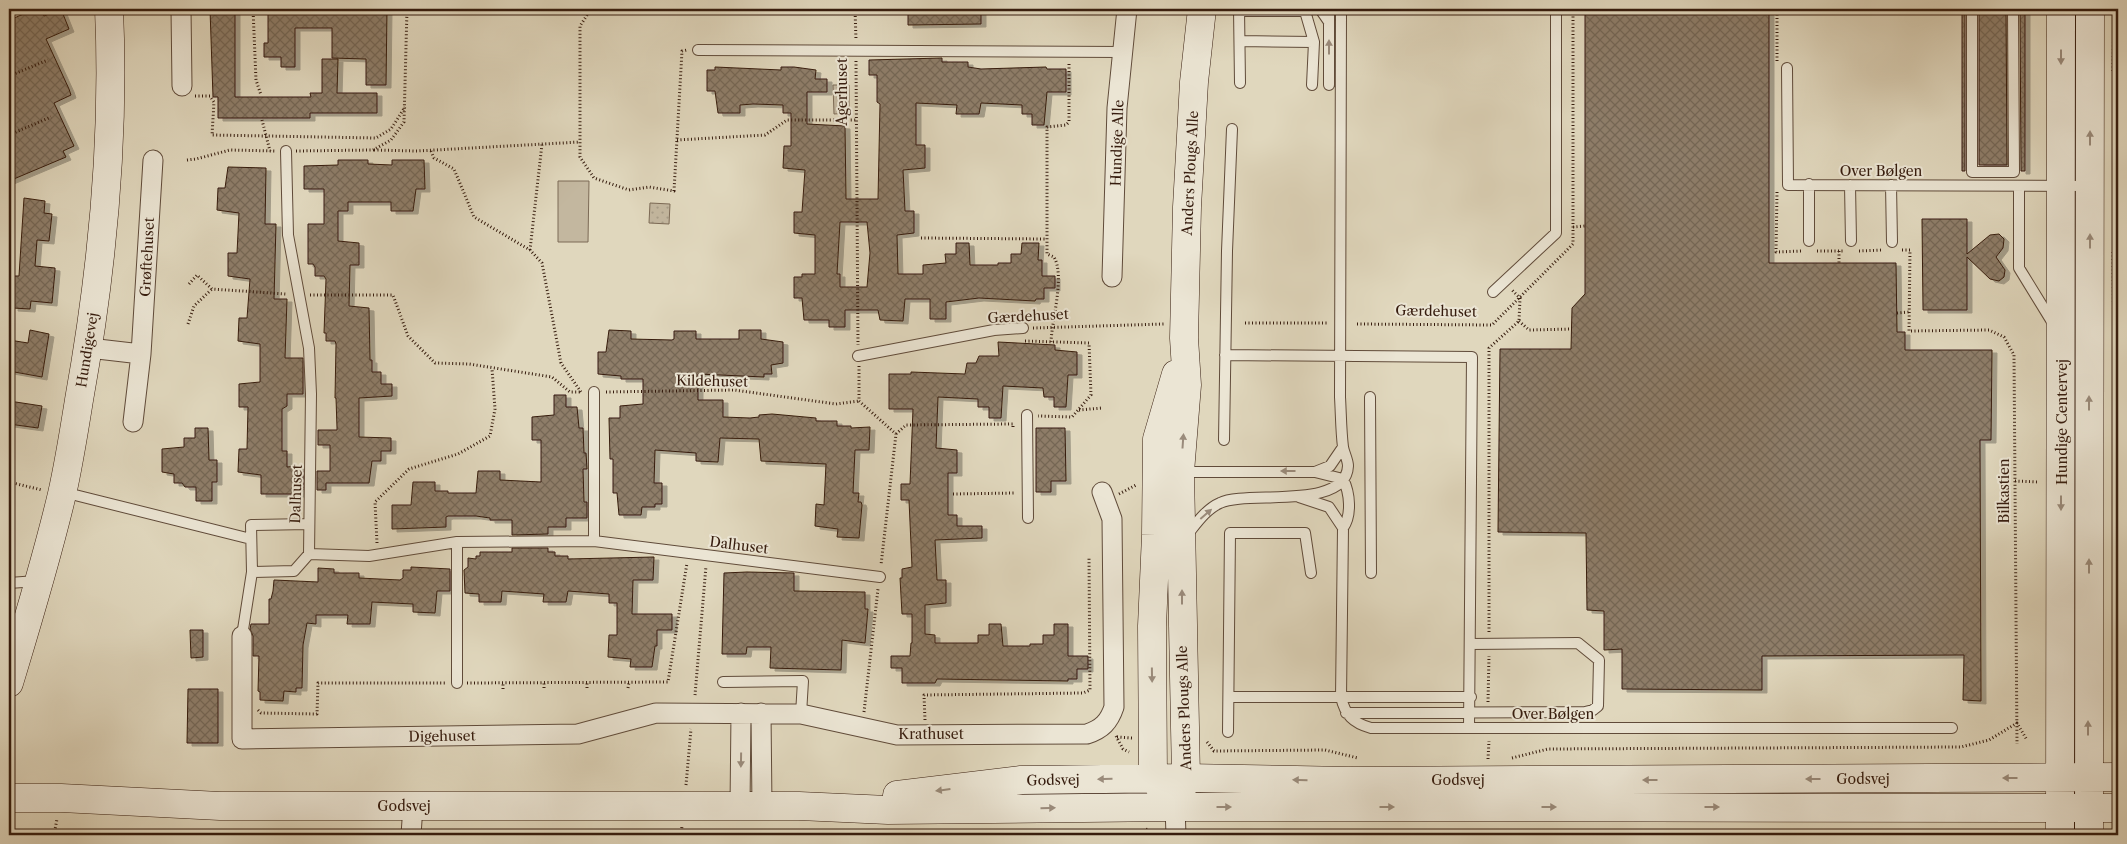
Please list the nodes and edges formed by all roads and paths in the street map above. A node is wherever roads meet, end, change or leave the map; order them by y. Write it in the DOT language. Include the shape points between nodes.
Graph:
graph roads {
  1 [pos="25,9"];
  2 [pos="109,9"];
  3 [pos="181,9"];
  4 [pos="253,9"];
  5 [pos="407,9"];
  6 [pos="591,9"];
  7 [pos="855,9"];
  8 [pos="1127,9"];
  9 [pos="1202,9"];
  10 [pos="1320,9"];
  11 [pos="1329,9"];
  12 [pos="1341,9"];
  13 [pos="1556,9"];
  14 [pos="1572,9"];
  15 [pos="1972,9"];
  16 [pos="2013,9"];
  17 [pos="2061,9"];
  18 [pos="2090,9"];
  19 [pos="2114,9"];
  20 [pos="1239,10"];
  21 [pos="9,16"];
  22 [pos="1329,22"];
  23 [pos="1240,41"];
  24 [pos="1314,42"];
  25 [pos="698,50"];
  26 [pos="856,51"];
  27 [pos="1068,52"];
  28 [pos="1123,52"];
  29 [pos="48,60"];
  30 [pos="1787,68"];
  31 [pos="2113,75"];
  32 [pos="9,76"];
  33 [pos="1240,83"];
  34 [pos="1312,85"];
  35 [pos="182,86"];
  36 [pos="1329,86"];
  37 [pos="261,95"];
  38 [pos="406,106"];
  39 [pos="51,117"];
  40 [pos="262,120"];
  41 [pos="856,120"];
  42 [pos="1232,129"];
  43 [pos="265,134"];
  44 [pos="9,135"];
  45 [pos="677,140"];
  46 [pos="580,142"];
  47 [pos="542,144"];
  48 [pos="373,150"];
  49 [pos="431,150"];
  50 [pos="270,151"];
  51 [pos="286,151"];
  52 [pos="153,160"];
  53 [pos="187,160"];
  54 [pos="1809,184"];
  55 [pos="1850,185"];
  56 [pos="1891,185"];
  57 [pos="2019,186"];
  58 [pos="2090,186"];
  59 [pos="2060,187"];
  60 [pos="1585,226"];
  61 [pos="1573,227"];
  62 [pos="921,238"];
  63 [pos="1046,238"];
  64 [pos="1809,241"];
  65 [pos="1851,242"];
  66 [pos="1892,242"];
  67 [pos="2113,249"];
  68 [pos="530,250"];
  69 [pos="1839,251"];
  70 [pos="1839,263"];
  71 [pos="1112,277"];
  72 [pos="189,284"];
  73 [pos="212,290"];
  74 [pos="1494,292"];
  75 [pos="300,295"];
  76 [pos="1520,298"];
  77 [pos="1897,312"];
  78 [pos="1909,312"];
  79 [pos="1519,321"];
  80 [pos="1246,323"];
  81 [pos="1330,323"];
  82 [pos="188,324"];
  83 [pos="1357,324"];
  84 [pos="1023,328"];
  85 [pos="1052,328"];
  86 [pos="1572,329"];
  87 [pos="1178,331"];
  88 [pos="1909,331"];
  89 [pos="2062,338"];
  90 [pos="1023,340"];
  91 [pos="1051,342"];
  92 [pos="88,348"];
  93 [pos="141,354"];
  94 [pos="1226,355"];
  95 [pos="858,356"];
  96 [pos="1340,356"];
  97 [pos="492,368"];
  98 [pos="582,392"];
  99 [pos="594,392"];
  100 [pos="1370,397"];
  101 [pos="859,401"];
  102 [pos="1102,408"];
  103 [pos="1079,410"];
  104 [pos="1027,415"];
  105 [pos="133,422"];
  106 [pos="1013,424"];
  107 [pos="896,434"];
  108 [pos="1013,434"];
  109 [pos="1224,440"];
  110 [pos="1344,447"];
  111 [pos="1314,472"];
  112 [pos="1166,476"];
  113 [pos="1342,479"];
  114 [pos="2015,481"];
  115 [pos="9,482"];
  116 [pos="2039,482"];
  117 [pos="1015,483"];
  118 [pos="2115,487"];
  119 [pos="1016,492"];
  120 [pos="62,493"];
  121 [pos="953,494"];
  122 [pos="1104,496"];
  123 [pos="1300,497"];
  124 [pos="1016,501"];
  125 [pos="1028,518"];
  126 [pos="308,524"];
  127 [pos="1343,528"];
  128 [pos="251,540"];
  129 [pos="594,541"];
  130 [pos="457,542"];
  131 [pos="1182,542"];
  132 [pos="688,553"];
  133 [pos="309,554"];
  134 [pos="377,555"];
  135 [pos="707,555"];
  136 [pos="1089,558"];
  137 [pos="252,572"];
  138 [pos="1311,573"];
  139 [pos="1371,573"];
  140 [pos="880,577"];
  141 [pos="40,580"];
  142 [pos="9,583"];
  143 [pos="242,636"];
  144 [pos="1470,644"];
  145 [pos="1489,644"];
  146 [pos="628,682"];
  147 [pos="723,682"];
  148 [pos="9,683"];
  149 [pos="381,683"];
  150 [pos="421,683"];
  151 [pos="457,683"];
  152 [pos="503,683"];
  153 [pos="544,683"];
  154 [pos="587,683"];
  155 [pos="381,688"];
  156 [pos="421,688"];
  157 [pos="544,688"];
  158 [pos="586,688"];
  159 [pos="628,688"];
  160 [pos="503,689"];
  161 [pos="695,695"];
  162 [pos="1470,696"];
  163 [pos="1229,697"];
  164 [pos="1341,697"];
  165 [pos="254,706"];
  166 [pos="1346,712"];
  167 [pos="1470,712"];
  168 [pos="1488,712"];
  169 [pos="741,713"];
  170 [pos="761,713"];
  171 [pos="801,714"];
  172 [pos="2017,723"];
  173 [pos="692,725"];
  174 [pos="862,728"];
  175 [pos="1470,728"];
  176 [pos="1489,728"];
  177 [pos="1952,728"];
  178 [pos="1228,732"];
  179 [pos="925,735"];
  180 [pos="1118,737"];
  181 [pos="1140,739"];
  182 [pos="2027,740"];
  183 [pos="2017,744"];
  184 [pos="1222,751"];
  185 [pos="1362,759"];
  186 [pos="1498,759"];
  187 [pos="1507,759"];
  188 [pos="1479,760"];
  189 [pos="1488,760"];
  190 [pos="2088,777"];
  191 [pos="2118,777"];
  192 [pos="1153,778"];
  193 [pos="1186,778"];
  194 [pos="2059,778"];
  195 [pos="686,787"];
  196 [pos="9,798"];
  197 [pos="413,806"];
  198 [pos="799,806"];
  199 [pos="751,807"];
  200 [pos="1176,807"];
  201 [pos="2060,807"];
  202 [pos="2088,808"];
  203 [pos="2118,808"];
  204 [pos="682,824"];
  205 [pos="412,835"];
  206 [pos="681,835"];
  207 [pos="1176,835"];
  208 [pos="2060,835"];
  209 [pos="2089,835"];
  1 -- 21 [label="path"];
  2 -- 92 [label="street, Hundigevej" via="109,138 103,226"];
  3 -- 35 [label="street"];
  4 -- 37 [label="path" via="256,80"];
  5 -- 38 [label="path"];
  6 -- 46 [label="path" via="580,26"];
  7 -- 26 [label="path"];
  8 -- 28 [label="street, Hundige Alle"];
  9 -- 87 [label="street, Anders Plougs Alle" via="1194,82"];
  10 -- 22 [label="lane"];
  11 -- 22 [label="lane"];
  12 -- 96 [label="lane"];
  13 -- 74 [label="lane" via="1556,234"];
  14 -- 61 [label="path"];
  15 -- 16 [label="lane" via="1972,172 2014,172"];
  17 -- 59 [label="street, Hundige Centervej, one-way"];
  58 -- 18 [label="street, Hundige Centervej, one-way"];
  19 -- 31 [label="path"];
  20 -- 23 [label="lane"];
  20 -- 24 [label="lane" via="1305,11"];
  36 -- 22 [label="lane, one-way"];
  23 -- 24 [label="lane"];
  23 -- 33 [label="lane"];
  24 -- 34 [label="lane"];
  25 -- 26 [label="lane"];
  25 -- 45 [label="path" via="682,50"];
  26 -- 27 [label="lane, Agerhuset"];
  26 -- 41 [label="path, Agerhuset"];
  27 -- 28 [label="lane, Agerhuset"];
  27 -- 63 [label="path" via="1069,122 1047,127"];
  28 -- 71 [label="street, Hundige Alle" via="1117,108"];
  29 -- 32 [label="path"];
  30 -- 54 [label="lane, Over Bølgen" via="1788,184"];
  35 -- 43 [label="path" via="186,95 210,96 214,102 212,135"];
  38 -- 43 [label="path" via="392,129 376,138"];
  38 -- 48 [label="path" via="404,122 396,134"];
  39 -- 44 [label="path"];
  40 -- 43 [label="path"];
  41 -- 45 [label="path" via="788,120 765,135"];
  41 -- 95 [label="path, Agerhuset"];
  42 -- 94 [label="lane"];
  43 -- 50 [label="path"];
  45 -- 46 [label="path" via="674,191 629,190 594,178 580,157"];
  46 -- 47 [label="path"];
  47 -- 49 [label="path"];
  47 -- 68 [label="path"];
  48 -- 49 [label="path"];
  48 -- 51 [label="path"];
  49 -- 68 [label="path" via="434,158 454,169 474,217"];
  50 -- 51 [label="path"];
  50 -- 53 [label="path" via="230,150"];
  51 -- 75 [label="lane, Dalhuset" via="288,235"];
  52 -- 93 [label="street, Grøftehuset"];
  54 -- 55 [label="lane, Over Bølgen"];
  54 -- 64 [label="lane"];
  55 -- 56 [label="lane, Over Bølgen"];
  55 -- 65 [label="lane"];
  56 -- 57 [label="lane, Over Bølgen"];
  56 -- 66 [label="lane"];
  57 -- 59 [label="lane, Over Bølgen"];
  57 -- 89 [label="lane" via="2019,268"];
  58 -- 59 [label="lane, Over Bølgen"];
  190 -- 58 [label="street, Hundige Centervej, one-way"];
  59 -- 89 [label="street, Hundige Centervej"];
  60 -- 61 [label="path"];
  61 -- 76 [label="path" via="1573,244"];
  62 -- 63 [label="path"];
  63 -- 85 [label="path" via="1046,254 1054,257 1058,276"];
  67 -- 118 [label="path"];
  68 -- 98 [label="path" via="542,263 561,363"];
  69 -- 70 [label="path"];
  72 -- 73 [label="path" via="197,275"];
  73 -- 75 [label="path"];
  73 -- 82 [label="path" via="194,306"];
  75 -- 97 [label="path" via="393,295 408,336 435,362"];
  75 -- 126 [label="lane, Dalhuset" via="309,348 311,394"];
  76 -- 79 [label="path"];
  76 -- 83 [label="path, Gærdehuset" via="1492,325"];
  77 -- 78 [label="path"];
  79 -- 86 [label="path" via="1529,330"];
  79 -- 145 [label="path" via="1489,348"];
  80 -- 81 [label="path"];
  84 -- 85 [label="path, Gærdehuset"];
  84 -- 95 [label="lane, Gærdehuset" via="994,330"];
  85 -- 87 [label="path, Gærdehuset"];
  85 -- 91 [label="path"];
  87 -- 112 [label="street, Anders Plougs Alle" via="1187,385"];
  88 -- 114 [label="path, Bilkastien" via="1989,330 1996,332 2010,346 2014,355"];
  89 -- 194 [label="street, Hundige Centervej, one-way"];
  90 -- 91 [label="path"];
  91 -- 103 [label="path" via="1089,343 1091,395"];
  92 -- 93 [label="street"];
  92 -- 120 [label="street, Hundigevej"];
  93 -- 105 [label="street, Grøftehuset"];
  94 -- 96 [label="lane"];
  94 -- 109 [label="lane"];
  95 -- 101 [label="path, Agerhuset"];
  96 -- 110 [label="lane"];
  96 -- 144 [label="lane" via="1472,357"];
  97 -- 98 [label="path" via="552,377 570,392"];
  97 -- 134 [label="path" via="495,408 490,436 458,454 409,469 375,502"];
  98 -- 99 [label="path, Kildehuset"];
  99 -- 101 [label="path, Kildehuset" via="734,390 836,404"];
  99 -- 129 [label="lane"];
  100 -- 139 [label="lane"];
  101 -- 107 [label="path"];
  102 -- 103 [label="path"];
  103 -- 104 [label="path" via="1072,417"];
  104 -- 106 [label="path" via="1016,416"];
  104 -- 125 [label="lane"];
  106 -- 107 [label="path" via="906,425"];
  106 -- 108 [label="path"];
  107 -- 140 [label="path"];
  110 -- 111 [label="lane" via="1330,466"];
  110 -- 113 [label="lane" via="1348,466"];
  111 -- 112 [label="lane, one-way"];
  111 -- 113 [label="lane"];
  112 -- 122 [label="path"];
  112 -- 131 [label="street, Anders Plougs Alle"];
  112 -- 192 [label="street, Anders Plougs Alle, one-way" via="1156,535 1152,626"];
  113 -- 123 [label="lane" via="1332,488"];
  113 -- 127 [label="lane" via="1348,489 1348,520"];
  114 -- 116 [label="path"];
  114 -- 172 [label="path, Bilkastien"];
  115 -- 120 [label="path"];
  117 -- 119 [label="path"];
  119 -- 121 [label="path"];
  119 -- 124 [label="path"];
  120 -- 128 [label="lane"];
  120 -- 141 [label="street, Hundigevej"];
  122 -- 179 [label="street, Krathuset" via="1112,518 1114,707 1110,720 1099,730 1086,734"];
  123 -- 127 [label="lane" via="1329,508"];
  131 -- 123 [label="lane, one-way" via="1201,517 1219,503 1238,498"];
  126 -- 128 [label="lane" via="251,525"];
  126 -- 133 [label="lane, Dalhuset"];
  127 -- 164 [label="lane"];
  128 -- 137 [label="lane"];
  129 -- 130 [label="lane, Dalhuset"];
  129 -- 132 [label="lane, Dalhuset"];
  130 -- 134 [label="lane, Dalhuset"];
  130 -- 151 [label="lane"];
  193 -- 131 [label="street, Anders Plougs Alle, one-way"];
  132 -- 135 [label="lane, Dalhuset"];
  132 -- 146 [label="path" via="668,682"];
  133 -- 134 [label="lane, Dalhuset"];
  133 -- 137 [label="lane" via="294,571"];
  135 -- 140 [label="lane, Dalhuset"];
  135 -- 161 [label="path"];
  136 -- 179 [label="path" via="1090,690 1083,693 924,695"];
  137 -- 143 [label="lane"];
  138 -- 163 [label="lane" via="1305,533 1230,533"];
  140 -- 174 [label="path"];
  141 -- 142 [label="lane"];
  141 -- 148 [label="street, Hundigevej"];
  143 -- 169 [label="street, Digehuset" via="242,739 578,734 656,713"];
  144 -- 145 [label="lane"];
  144 -- 162 [label="lane"];
  145 -- 168 [label="path"];
  145 -- 168 [label="lane" via="1578,643 1599,660 1599,699 1598,706 1585,712"];
  146 -- 154 [label="path"];
  146 -- 159 [label="path"];
  147 -- 171 [label="lane" via="803,680"];
  149 -- 150 [label="path"];
  149 -- 155 [label="path"];
  149 -- 165 [label="path" via="318,683 317,714 261,713"];
  150 -- 151 [label="path"];
  150 -- 156 [label="path"];
  151 -- 152 [label="path"];
  152 -- 153 [label="path"];
  152 -- 160 [label="path"];
  153 -- 154 [label="path"];
  153 -- 157 [label="path"];
  154 -- 158 [label="path"];
  162 -- 164 [label="lane"];
  162 -- 167 [label="lane"];
  163 -- 164 [label="lane"];
  163 -- 178 [label="lane"];
  164 -- 166 [label="lane"];
  166 -- 167 [label="lane"];
  166 -- 175 [label="lane, Over Bølgen" via="1350,719 1372,728"];
  167 -- 168 [label="lane"];
  167 -- 175 [label="lane"];
  169 -- 170 [label="street, Digehuset"];
  169 -- 199 [label="street, one-way"];
  170 -- 171 [label="street, Digehuset"];
  170 -- 199 [label="street"];
  171 -- 174 [label="street, Digehuset"];
  172 -- 182 [label="path"];
  172 -- 183 [label="path, Bilkastien"];
  172 -- 187 [label="path" via="1989,740 1961,747 1548,749"];
  173 -- 195 [label="path"];
  174 -- 179 [label="street, Krathuset" via="897,735"];
  175 -- 176 [label="lane, Over Bølgen"];
  176 -- 177 [label="lane, Over Bølgen"];
  176 -- 189 [label="path"];
  180 -- 181 [label="path"];
  184 -- 185 [label="path" via="1325,750"];
  186 -- 189 [label="path"];
  188 -- 189 [label="path"];
  190 -- 191 [label="street, Godsvej"];
  190 -- 194 [label="street, Godsvej"];
  190 -- 202 [label="street, Hundige Centervej"];
  192 -- 193 [label="street, Godsvej"];
  192 -- 198 [label="street, Godsvej, one-way" via="1021,780"];
  192 -- 200 [label="street"];
  194 -- 193 [label="street, Godsvej, one-way" via="1348,781"];
  193 -- 200 [label="street, Anders Plougs Alle"];
  194 -- 201 [label="street, Hundige Centervej"];
  196 -- 197 [label="street, Godsvej" via="220,806"];
  197 -- 199 [label="street, Godsvej"];
  197 -- 205 [label="street"];
  198 -- 199 [label="street, Godsvej"];
  198 -- 200 [label="street, Godsvej, one-way" via="888,810"];
  200 -- 201 [label="street, Godsvej, one-way"];
  200 -- 207 [label="street"];
  201 -- 202 [label="street, Godsvej"];
  201 -- 208 [label="street, Hundige Centervej"];
  202 -- 203 [label="street, Godsvej"];
  202 -- 209 [label="street, Hundige Centervej"];
  204 -- 206 [label="path"];
}
